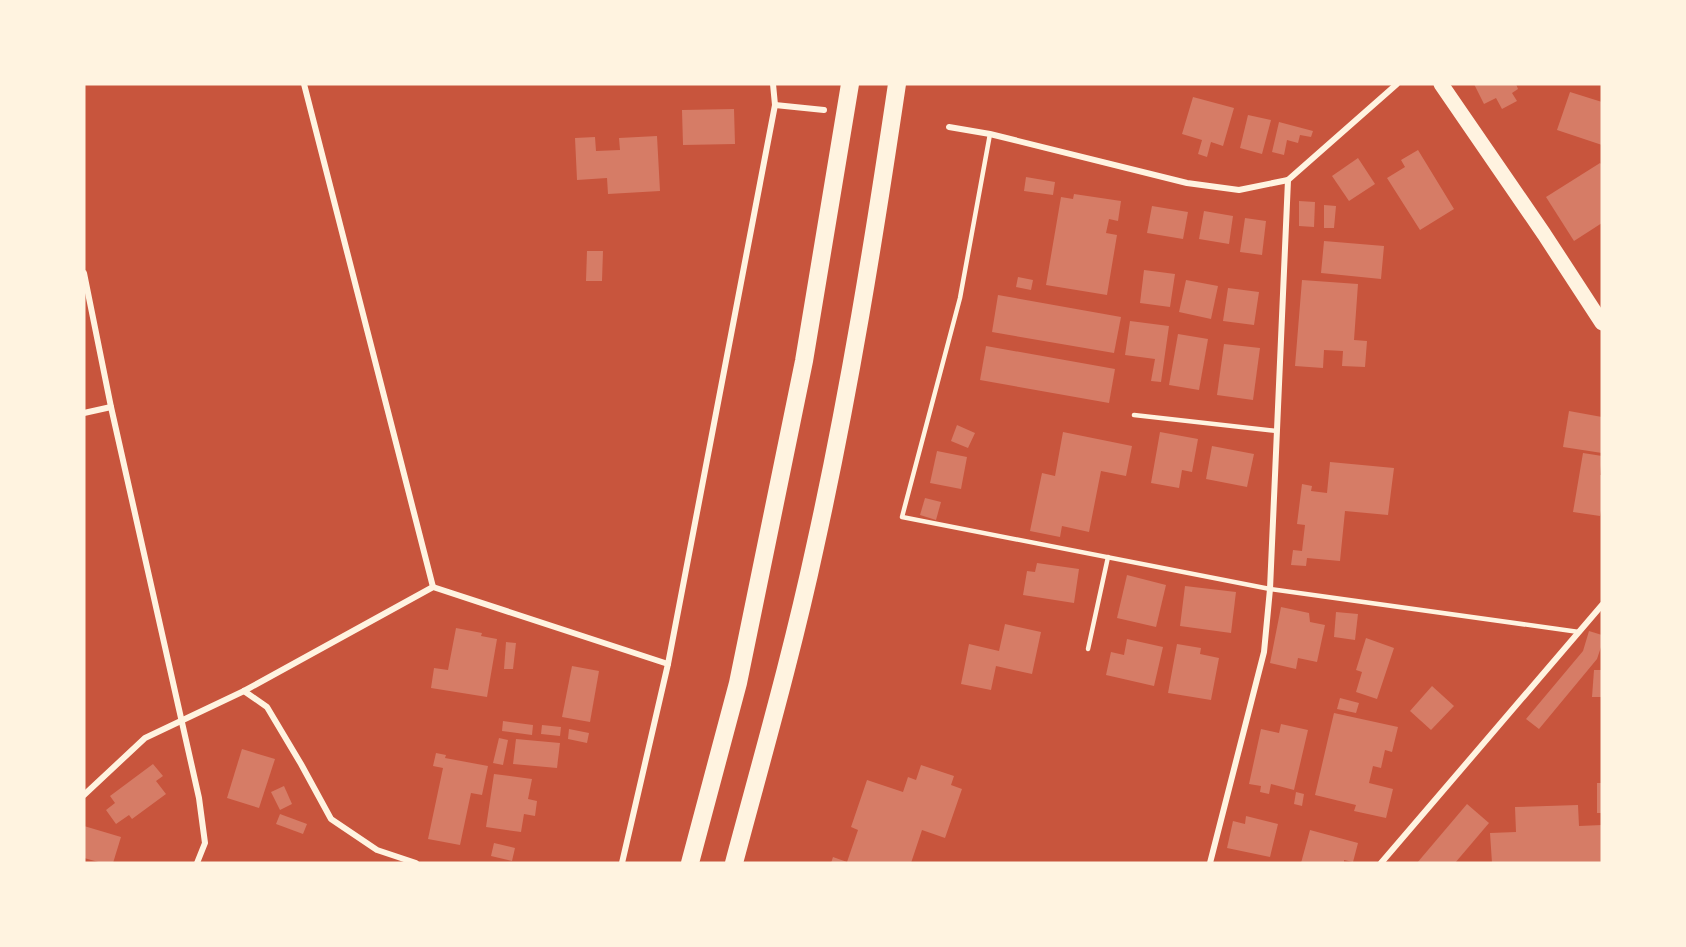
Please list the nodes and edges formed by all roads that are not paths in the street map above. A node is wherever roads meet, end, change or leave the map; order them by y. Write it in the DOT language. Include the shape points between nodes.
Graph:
graph roads {
  1 [pos="304,84"];
  2 [pos="773,84"];
  3 [pos="850,84"];
  4 [pos="897,84"];
  5 [pos="1397,84"];
  6 [pos="1441,84"];
  7 [pos="775,105"];
  8 [pos="824,110"];
  9 [pos="949,127"];
  10 [pos="990,134"];
  11 [pos="1288,180"];
  12 [pos="84,273"];
  13 [pos="1602,323"];
  14 [pos="111,407"];
  15 [pos="84,413"];
  16 [pos="1134,415"];
  17 [pos="1277,431"];
  18 [pos="1108,557"];
  19 [pos="433,587"];
  20 [pos="1270,589"];
  21 [pos="1602,605"];
  22 [pos="1579,632"];
  23 [pos="1088,649"];
  24 [pos="668,664"];
  25 [pos="244,691"];
  26 [pos="180,720"];
  27 [pos="84,795"];
  28 [pos="197,863"];
  29 [pos="416,863"];
  30 [pos="622,863"];
  31 [pos="690,863"];
  32 [pos="734,863"];
  33 [pos="1210,863"];
  34 [pos="1381,863"];
  1 -- 19 [label="street"];
  2 -- 7 [label="street"];
  3 -- 31 [label="highway" via="804,361 748,637"];
  4 -- 32 [label="highway" via="879,208 815,548"];
  5 -- 11 [label="street"];
  6 -- 13 [label="main road"];
  7 -- 8 [label="street"];
  7 -- 24 [label="street"];
  9 -- 10 [label="street"];
  10 -- 11 [label="street" via="1187,183 1239,190"];
  10 -- 18 [label="lane" via="960,298 902,517"];
  11 -- 17 [label="street"];
  12 -- 14 [label="street"];
  14 -- 15 [label="street"];
  14 -- 26 [label="street"];
  16 -- 17 [label="lane"];
  17 -- 20 [label="street"];
  18 -- 20 [label="lane"];
  18 -- 23 [label="lane"];
  19 -- 24 [label="street"];
  19 -- 25 [label="street"];
  20 -- 22 [label="lane"];
  20 -- 33 [label="street" via="1264,652"];
  21 -- 22 [label="street"];
  22 -- 34 [label="street"];
  24 -- 30 [label="street"];
  25 -- 26 [label="street"];
  25 -- 29 [label="street" via="267,707 331,819 377,850"];
  26 -- 27 [label="street" via="145,738"];
  26 -- 28 [label="street" via="199,798 205,843"];
}
